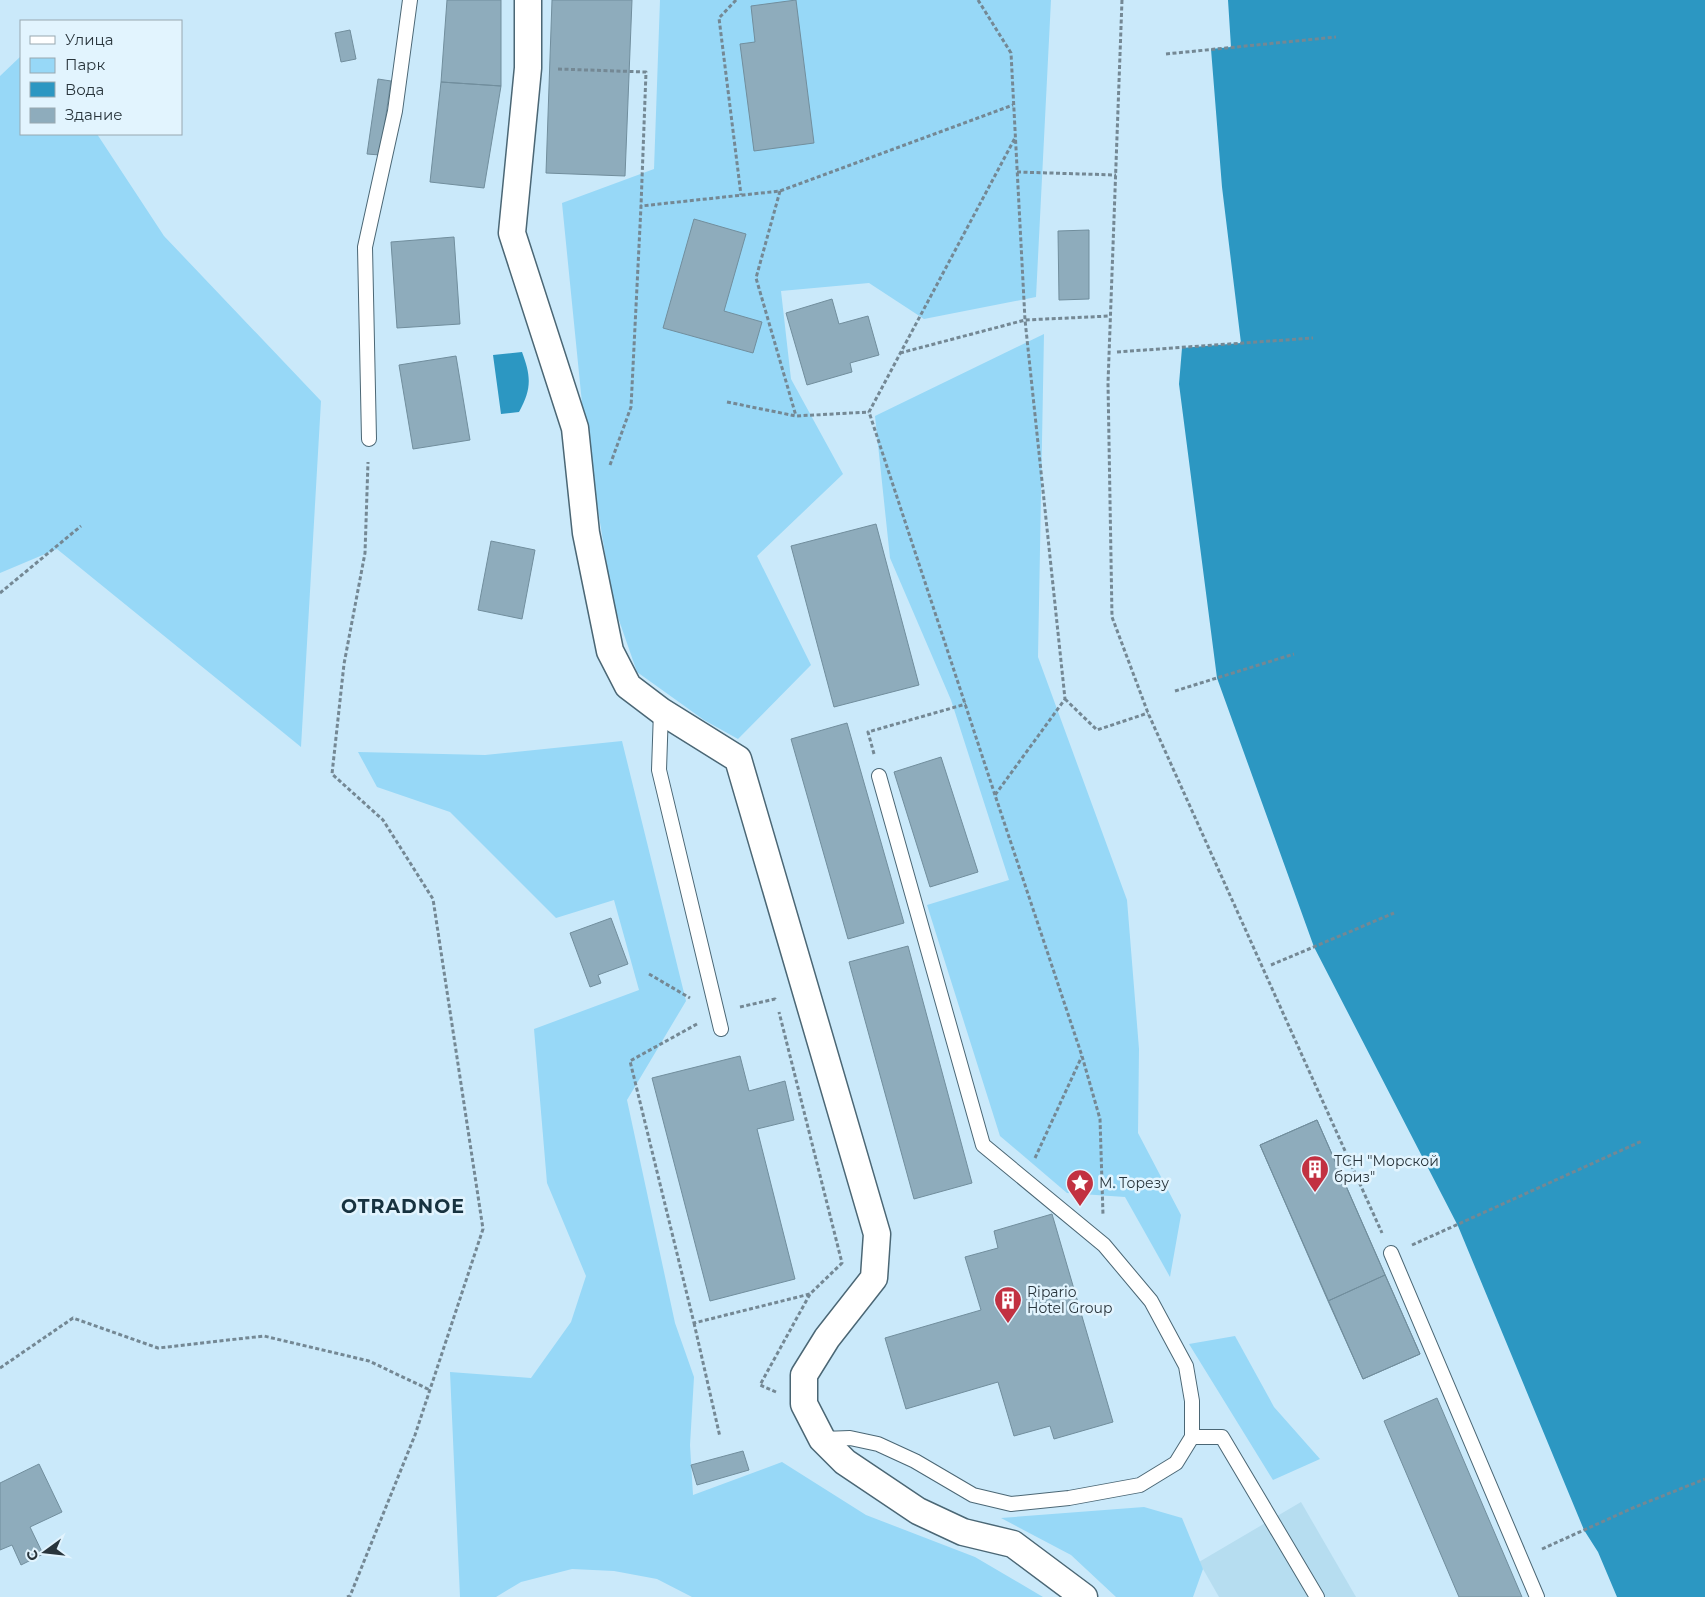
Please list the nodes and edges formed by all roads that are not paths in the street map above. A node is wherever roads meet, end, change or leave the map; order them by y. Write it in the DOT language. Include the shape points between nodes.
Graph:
graph roads {
  1 [pos="410,0"];
  2 [pos="528,0"];
  3 [pos="368,439"];
  4 [pos="661,711"];
  5 [pos="880,776"];
  6 [pos="721,1029"];
  7 [pos="1391,1253"];
  8 [pos="1192,1437"];
  9 [pos="822,1439"];
  10 [pos="1084,1597"];
  11 [pos="1317,1597"];
  12 [pos="1537,1597"];
  1 -- 3 [label="lane" via="395,111 365,247"];
  2 -- 4 [label="street" via="528,68 512,233 574,428 586,533 610,651 628,686"];
  4 -- 6 [label="lane" via="659,770"];
  4 -- 9 [label="street" via="738,759 877,1234 874,1278 827,1338 804,1375 804,1404"];
  5 -- 8 [label="lane" via="983,1145 1104,1245 1151,1301 1186,1366 1192,1401"];
  7 -- 12 [label="lane"];
  8 -- 9 [label="lane" via="1176,1463 1140,1485 1069,1498 1011,1504 972,1495 915,1460 878,1444 850,1438"];
  8 -- 11 [label="lane" via="1222,1437"];
  9 -- 10 [label="street" via="845,1462 918,1511 963,1532 1013,1544"];
}
